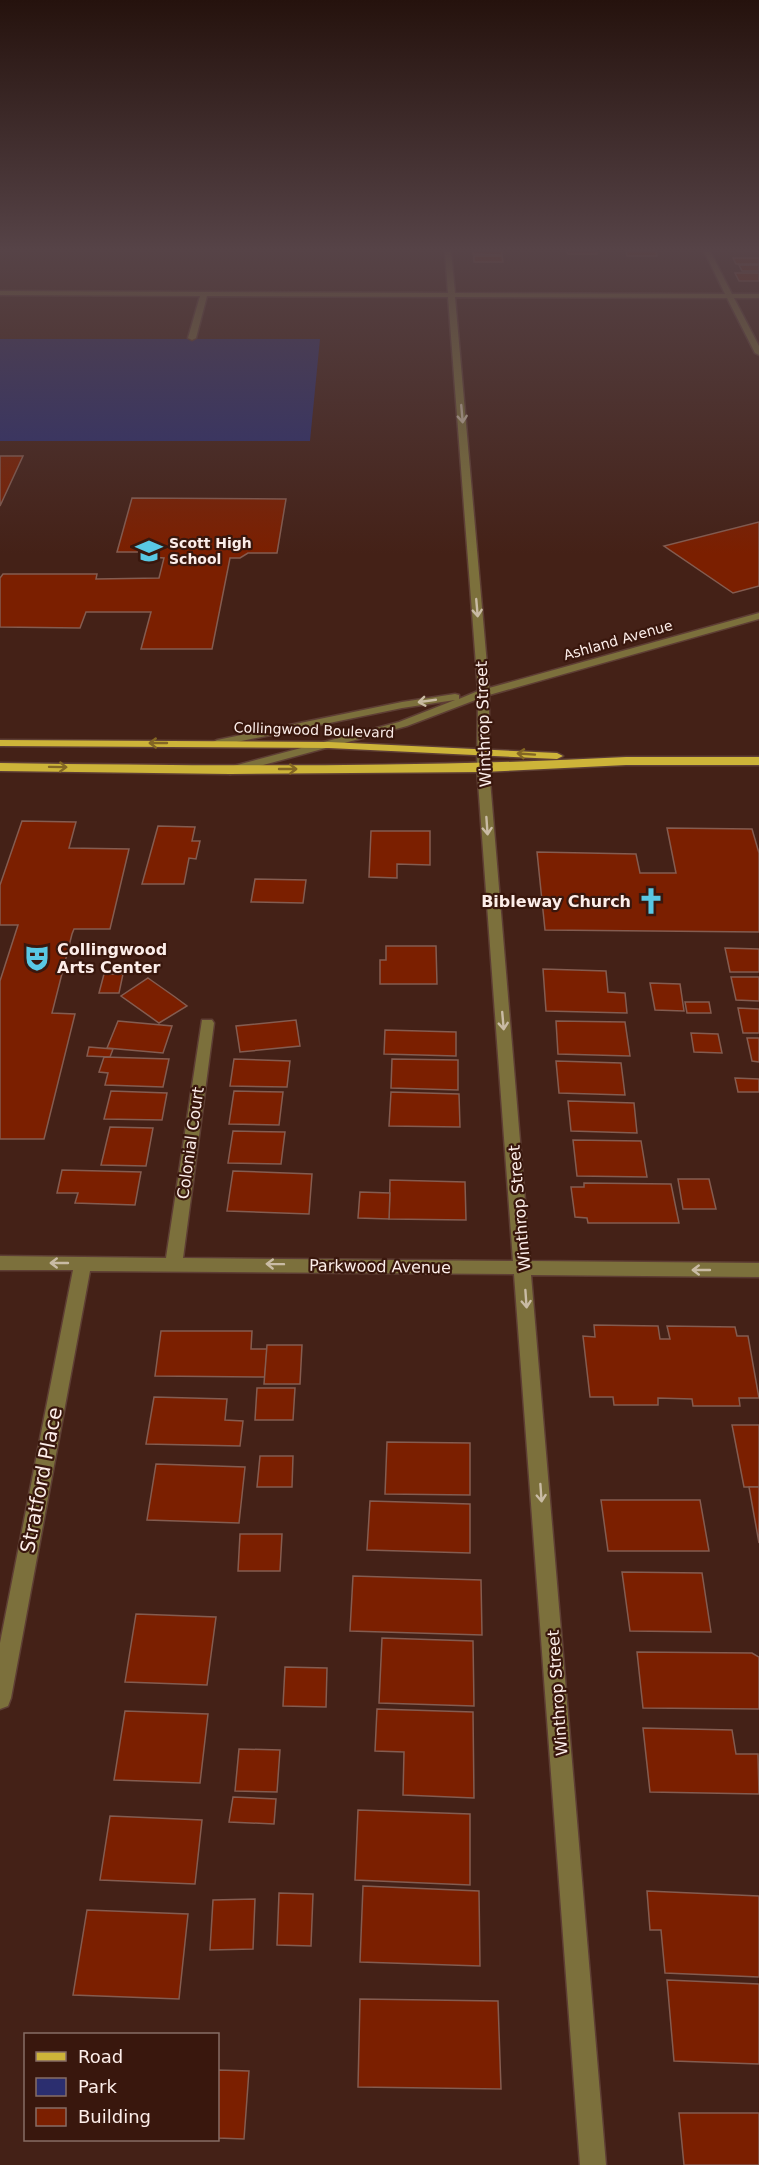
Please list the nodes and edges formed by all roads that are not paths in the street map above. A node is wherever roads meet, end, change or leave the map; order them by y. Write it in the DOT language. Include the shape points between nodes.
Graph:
graph roads {
  1 [pos="457,352"];
  2 [pos="759,616"];
  3 [pos="484,693"];
  4 [pos="0,743"];
  5 [pos="217,743"];
  6 [pos="329,745"];
  7 [pos="484,760"];
  8 [pos="759,761"];
  9 [pos="0,767"];
  10 [pos="230,770"];
  11 [pos="207,1023"];
  12 [pos="0,1263"];
  13 [pos="83,1263"];
  14 [pos="174,1263"];
  15 [pos="524,1268"];
  16 [pos="759,1270"];
  17 [pos="0,1698"];
  18 [pos="593,2165"];
  1 -- 3 [label="street, Winthrop Street, one-way"];
  2 -- 3 [label="street, Ashland Avenue"];
  3 -- 5 [label="street, Ashland Avenue, one-way" via="402,705"];
  3 -- 6 [label="street, Ashland Avenue" via="403,724"];
  3 -- 7 [label="street, Winthrop Street"];
  5 -- 4 [label="main road, Collingwood Boulevard, one-way"];
  5 -- 6 [label="main road, Collingwood Boulevard"];
  6 -- 7 [label="main road, Collingwood Boulevard"];
  6 -- 10 [label="street, Ashland Avenue"];
  7 -- 8 [label="main road, Collingwood Boulevard"];
  10 -- 7 [label="main road, Collingwood Boulevard, one-way"];
  7 -- 15 [label="street, Winthrop Street, one-way"];
  9 -- 10 [label="main road, Collingwood Boulevard, one-way"];
  11 -- 14 [label="street, Colonial Court"];
  13 -- 12 [label="street, Parkwood Avenue, one-way"];
  13 -- 14 [label="street, Parkwood Avenue"];
  13 -- 17 [label="street, Stratford Place"];
  15 -- 14 [label="street, Parkwood Avenue, one-way"];
  16 -- 15 [label="street, Parkwood Avenue, one-way"];
  15 -- 18 [label="street, Winthrop Street, one-way"];
}
